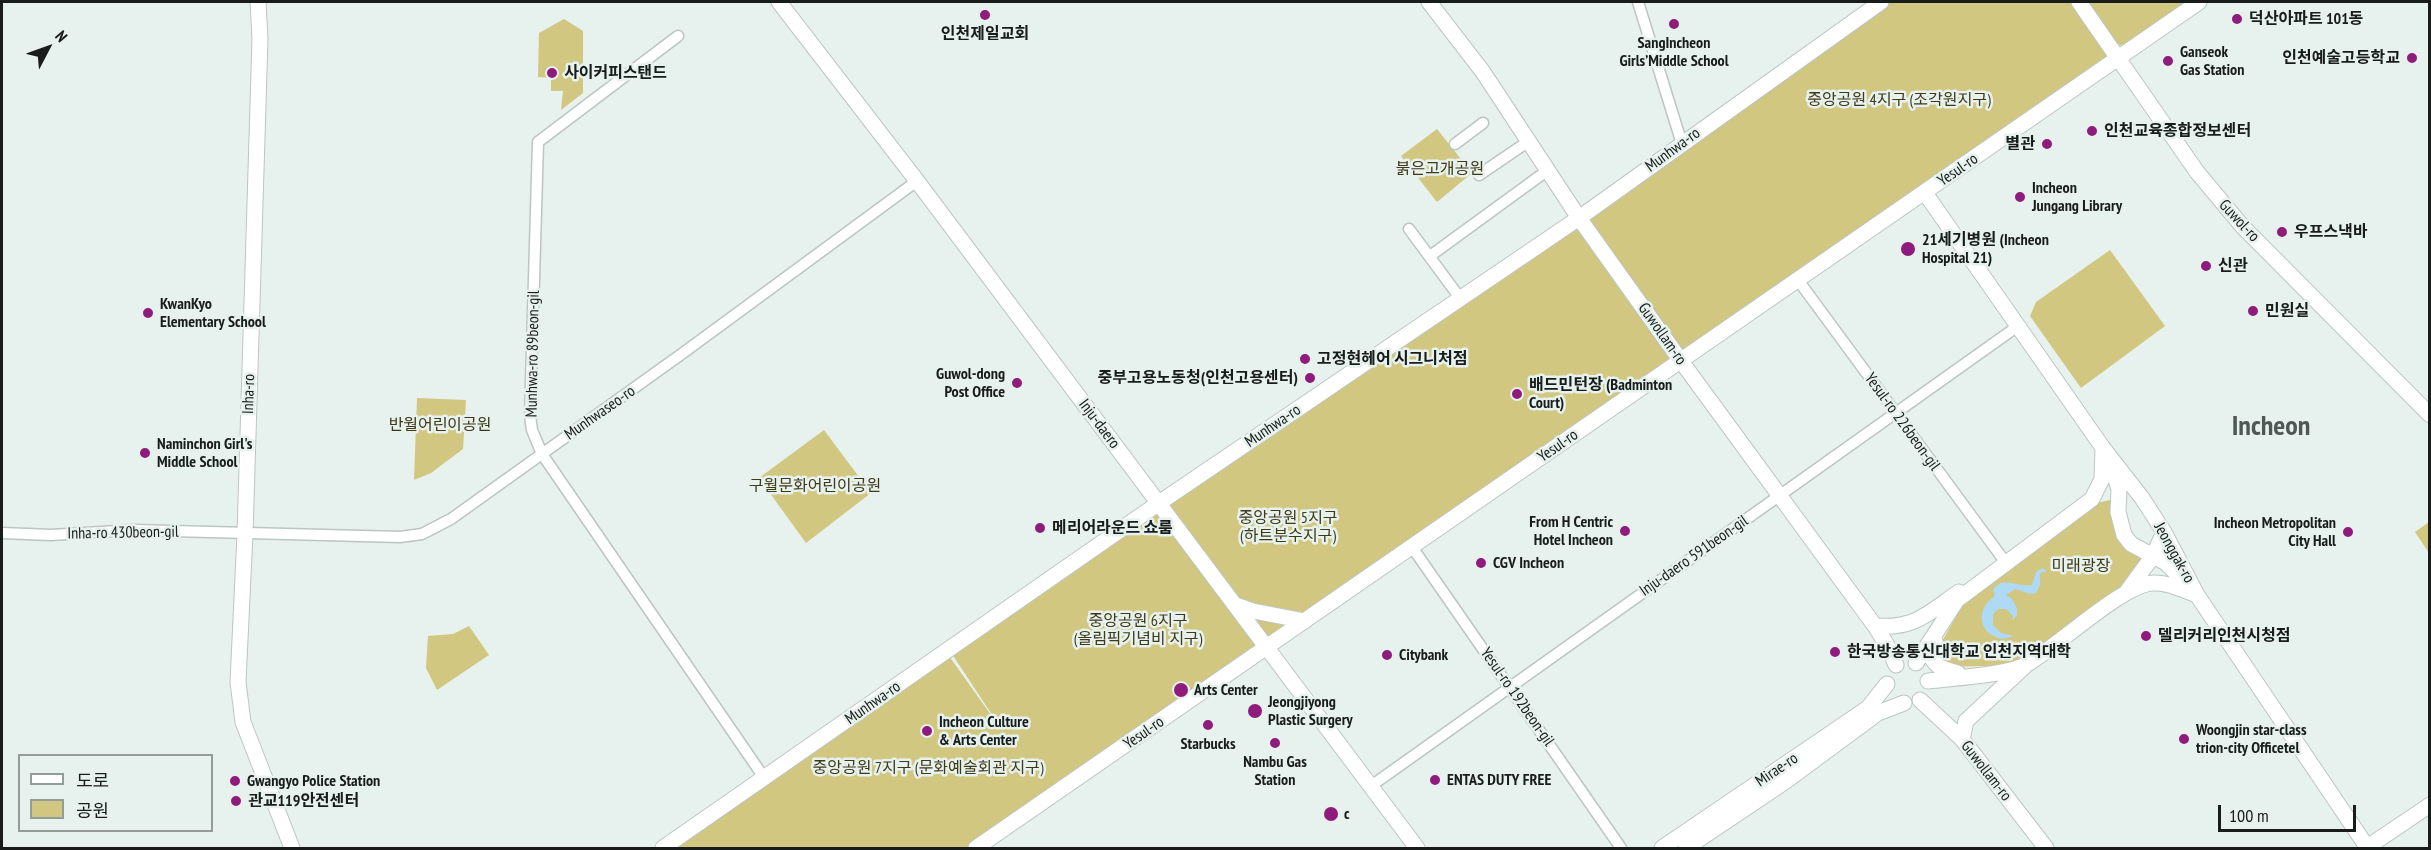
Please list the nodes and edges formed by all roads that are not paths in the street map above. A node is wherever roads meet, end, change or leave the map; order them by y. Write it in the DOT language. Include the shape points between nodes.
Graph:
graph roads {
  1 [pos="258,2"];
  2 [pos="779,2"];
  3 [pos="1429,2"];
  4 [pos="1638,2"];
  5 [pos="1881,2"];
  6 [pos="2079,2"];
  7 [pos="2199,2"];
  8 [pos="678,36"];
  9 [pos="2119,59"];
  10 [pos="1483,123"];
  11 [pos="1529,141"];
  12 [pos="1455,144"];
  13 [pos="1682,144"];
  14 [pos="1548,170"];
  15 [pos="1479,175"];
  16 [pos="917,181"];
  17 [pos="1925,193"];
  18 [pos="1579,218"];
  19 [pos="1409,229"];
  20 [pos="1430,256"];
  21 [pos="1798,280"];
  22 [pos="1460,298"];
  23 [pos="2018,326"];
  24 [pos="1681,361"];
  25 [pos="1896,413"];
  26 [pos="2430,415"];
  27 [pos="2103,448"];
  28 [pos="542,454"];
  29 [pos="1780,496"];
  30 [pos="2120,498"];
  31 [pos="2142,498"];
  32 [pos="1159,503"];
  33 [pos="2082,506"];
  34 [pos="2164,532"];
  35 [pos="2,533"];
  36 [pos="245,534"];
  37 [pos="1412,547"];
  38 [pos="2153,556"];
  39 [pos="2006,563"];
  40 [pos="1972,588"];
  41 [pos="2127,593"];
  42 [pos="2197,595"];
  43 [pos="1236,605"];
  44 [pos="1305,621"];
  45 [pos="1875,626"];
  46 [pos="1938,629"];
  47 [pos="1267,647"];
  48 [pos="1916,663"];
  49 [pos="1896,665"];
  50 [pos="2026,665"];
  51 [pos="1967,676"];
  52 [pos="1928,681"];
  53 [pos="1887,684"];
  54 [pos="1510,687"];
  55 [pos="1920,700"];
  56 [pos="1904,703"];
  57 [pos="1962,739"];
  58 [pos="765,779"];
  59 [pos="1371,786"];
  60 [pos="2430,805"];
  61 [pos="2366,848"];
  62 [pos="292,849"];
  63 [pos="663,849"];
  64 [pos="976,849"];
  65 [pos="1417,849"];
  66 [pos="1621,849"];
  67 [pos="1662,849"];
  68 [pos="1686,849"];
  69 [pos="2046,849"];
  1 -- 36 [label="main road, Inha-ro"];
  2 -- 16 [label="main road, Inju-daero"];
  3 -- 11 [label="main road, Guwollam-ro"];
  4 -- 13 [label="street"];
  5 -- 13 [label="main road, Munhwa-ro"];
  6 -- 9 [label="main road, Guwol-ro"];
  7 -- 9 [label="main road, Yesul-ro"];
  8 -- 28 [label="street, Munhwa-ro 89beon-gil" via="538,142 530,416"];
  9 -- 17 [label="main road, Yesul-ro"];
  9 -- 26 [label="main road, Guwol-ro" via="2229,212"];
  10 -- 12 [label="street"];
  11 -- 14 [label="main road, Guwollam-ro"];
  11 -- 15 [label="street"];
  13 -- 18 [label="main road, Munhwa-ro"];
  14 -- 18 [label="main road, Guwollam-ro"];
  14 -- 20 [label="street"];
  16 -- 28 [label="street, Munhwaseo-ro"];
  16 -- 32 [label="main road, Inju-daero"];
  17 -- 21 [label="main road, Yesul-ro"];
  17 -- 23 [label="main road, Jeonggak-ro"];
  18 -- 22 [label="main road, Munhwa-ro"];
  18 -- 24 [label="main road, Guwollam-ro"];
  19 -- 20 [label="street"];
  20 -- 22 [label="street"];
  21 -- 24 [label="main road, Yesul-ro"];
  21 -- 25 [label="street, Yesul-ro 226beon-gil"];
  22 -- 32 [label="main road, Munhwa-ro"];
  23 -- 25 [label="street, Inju-daero 591beon-gil"];
  23 -- 27 [label="main road, Jeonggak-ro"];
  24 -- 29 [label="main road, Guwollam-ro"];
  24 -- 37 [label="main road, Yesul-ro"];
  25 -- 29 [label="street, Inju-daero 591beon-gil"];
  25 -- 39 [label="street, Yesul-ro 226beon-gil"];
  27 -- 30 [label="main road, Jeonggak-ro"];
  27 -- 31 [label="main road, Jeonggak-ro"];
  27 -- 33 [label="main road" via="2099,489"];
  28 -- 36 [label="street, Munhwaseo-ro" via="451,519 417,536"];
  28 -- 58 [label="street, Munhwa-ro 89beon-gil"];
  29 -- 45 [label="main road, Guwollam-ro"];
  29 -- 54 [label="street, Inju-daero 591beon-gil"];
  30 -- 31 [label="main road"];
  30 -- 33 [label="main road"];
  30 -- 38 [label="main road, Jeonggak-ro" via="2118,512 2124,535 2131,544"];
  31 -- 34 [label="main road, Jeonggak-ro"];
  32 -- 43 [label="main road, Inju-daero"];
  32 -- 58 [label="main road, Munhwa-ro"];
  33 -- 39 [label="main road"];
  34 -- 38 [label="main road"];
  34 -- 42 [label="main road, Jeonggak-ro"];
  35 -- 36 [label="street, Inha-ro 430beon-gil" via="51,535 134,530"];
  36 -- 62 [label="main road, Inha-ro" via="238,682 242,714"];
  37 -- 44 [label="main road, Yesul-ro"];
  37 -- 54 [label="street, Yesul-ro 192beon-gil"];
  38 -- 41 [label="main road"];
  38 -- 42 [label="main road, Jeonggak-ro" via="2166,563"];
  39 -- 40 [label="main road"];
  40 -- 45 [label="main road" via="1916,622"];
  40 -- 46 [label="main road" via="1957,600"];
  41 -- 42 [label="main road" via="2155,583"];
  41 -- 50 [label="main road"];
  42 -- 61 [label="main road"];
  43 -- 44 [label="main road"];
  43 -- 47 [label="main road, Inju-daero"];
  44 -- 47 [label="main road, Yesul-ro"];
  45 -- 49 [label="main road, Guwollam-ro"];
  46 -- 48 [label="main road"];
  46 -- 51 [label="main road" via="1931,657 1935,665"];
  47 -- 59 [label="main road, Inju-daero"];
  47 -- 64 [label="main road, Yesul-ro"];
  48 -- 49 [label="main road"];
  48 -- 52 [label="main road" via="1925,670"];
  49 -- 53 [label="main road"];
  50 -- 51 [label="main road"];
  50 -- 57 [label="main road" via="1966,721"];
  51 -- 52 [label="main road"];
  52 -- 55 [label="main road"];
  53 -- 56 [label="main road" via="1890,694"];
  53 -- 67 [label="main road, Mirae-ro" via="1868,708"];
  54 -- 59 [label="street, Inju-daero 591beon-gil"];
  54 -- 66 [label="street, Yesul-ro 192beon-gil"];
  55 -- 56 [label="main road"];
  55 -- 57 [label="main road, Guwollam-ro"];
  56 -- 68 [label="main road, Mirae-ro" via="1878,713"];
  57 -- 69 [label="main road, Guwollam-ro"];
  58 -- 63 [label="main road, Munhwa-ro"];
  59 -- 65 [label="main road, Inju-daero"];
  60 -- 61 [label="main road"];
}
